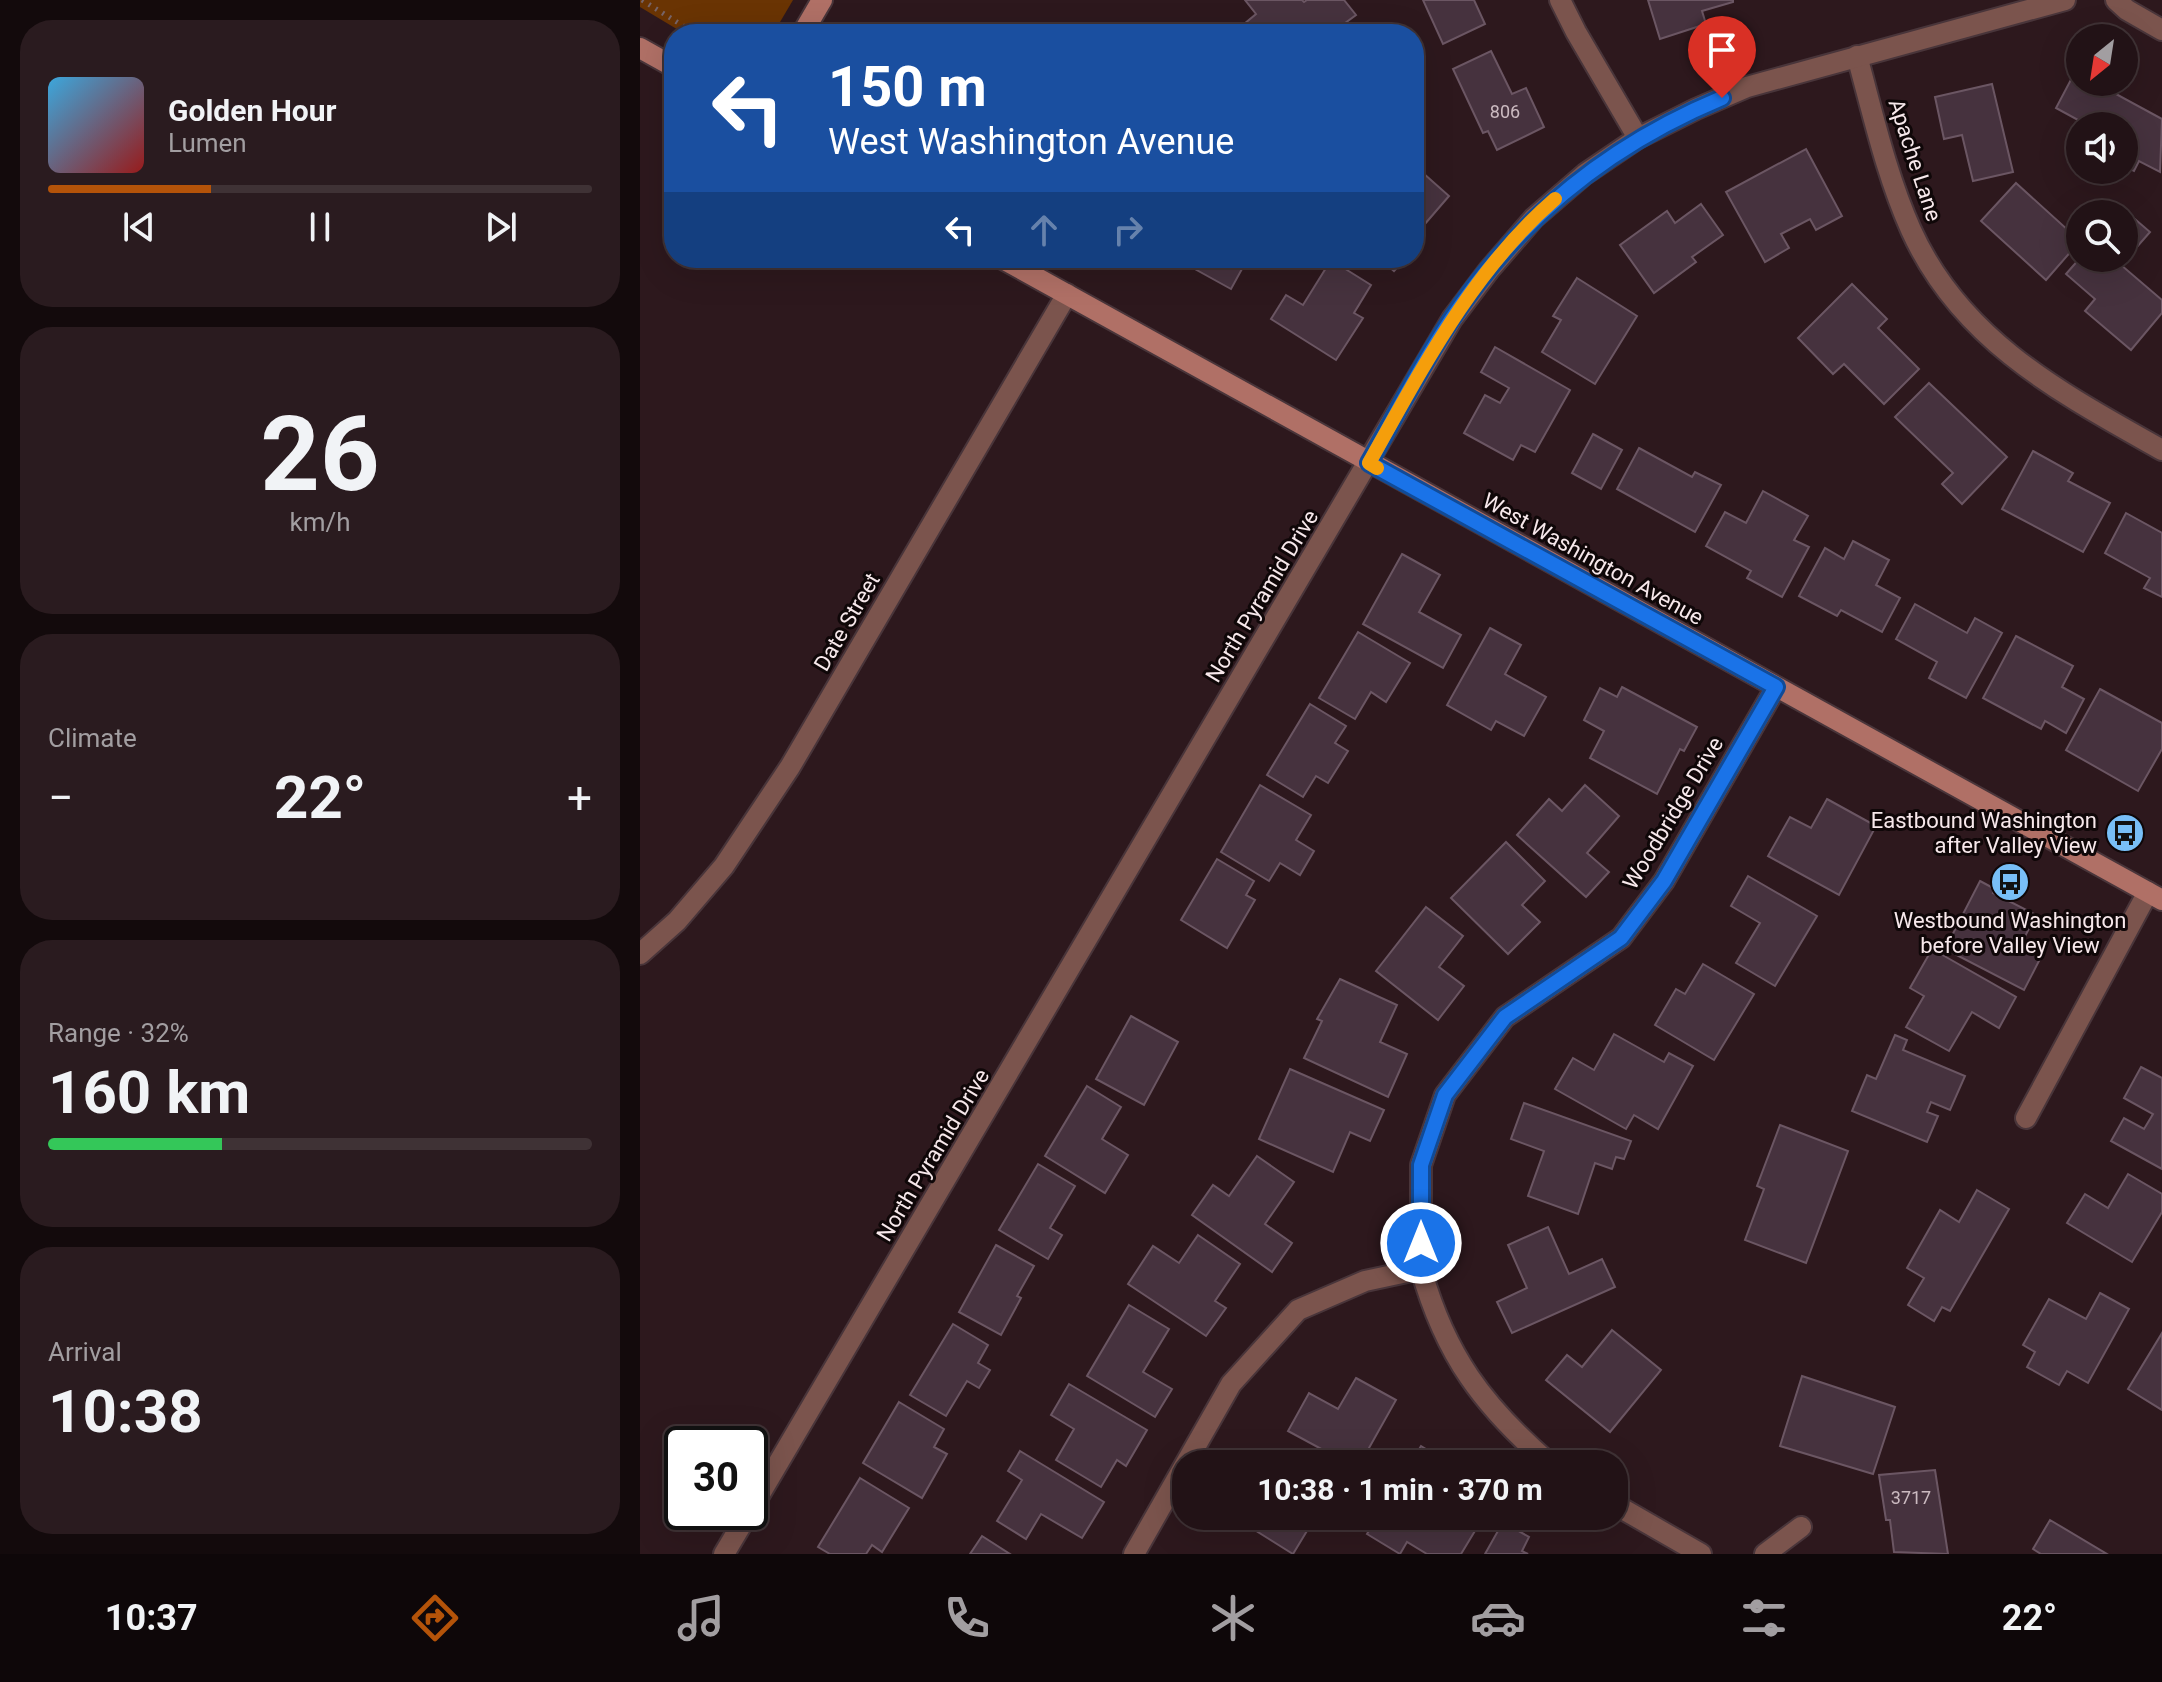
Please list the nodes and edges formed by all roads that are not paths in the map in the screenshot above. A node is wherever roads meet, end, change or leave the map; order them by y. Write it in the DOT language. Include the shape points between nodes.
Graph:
graph roads {
  1 [pos="822,0"];
  2 [pos="1560,0"];
  3 [pos="2065,0"];
  4 [pos="2116,0"];
  5 [pos="808,24"];
  6 [pos="2162,30"];
  7 [pos="640,48"];
  8 [pos="1857,56"];
  9 [pos="664,61"];
  10 [pos="1638,138"];
  11 [pos="1019,268"];
  12 [pos="1067,294"];
  13 [pos="2162,450"];
  14 [pos="1369,463"];
  15 [pos="1776,687"];
  16 [pos="2155,896"];
  17 [pos="640,954"];
  18 [pos="2026,1118"];
  19 [pos="1421,1269"];
  20 [pos="1536,1450"];
  21 [pos="768,1481"];
  22 [pos="1628,1512"];
  23 [pos="1801,1527"];
  24 [pos="739,1530"];
  25 [pos="1768,1552"];
  26 [pos="724,1554"];
  27 [pos="1134,1554"];
  28 [pos="1701,1554"];
  1 -- 5 [label="main road"];
  2 -- 10 [label="street"];
  3 -- 8 [label="street, North Pyramid Drive"];
  4 -- 6 [label="street"];
  7 -- 9 [label="main road"];
  8 -- 10 [label="street, North Pyramid Drive" via="1747,87"];
  8 -- 13 [label="street, Apache Lane" via="1903,210 1958,305 2026,369"];
  10 -- 14 [label="street, North Pyramid Drive" via="1534,218 1489,270 1452,319"];
  11 -- 12 [label="main road, West Washington Avenue"];
  12 -- 14 [label="main road, West Washington Avenue"];
  12 -- 17 [label="street, Date Street" via="790,767 724,866"];
  14 -- 15 [label="main road, West Washington Avenue"];
  14 -- 21 [label="street, North Pyramid Drive"];
  15 -- 16 [label="main road, West Washington Avenue"];
  15 -- 19 [label="street, Woodbridge Drive" via="1664,881 1621,938 1505,1017 1445,1095 1421,1165"];
  16 -- 18 [label="street"];
  19 -- 20 [label="street, Woodbridge Drive" via="1432,1310 1458,1362 1493,1408"];
  19 -- 27 [label="street" via="1365,1281 1298,1310 1231,1384"];
  22 -- 28 [label="street"];
  23 -- 25 [label="street"];
  24 -- 26 [label="street, North Pyramid Drive"];
}
